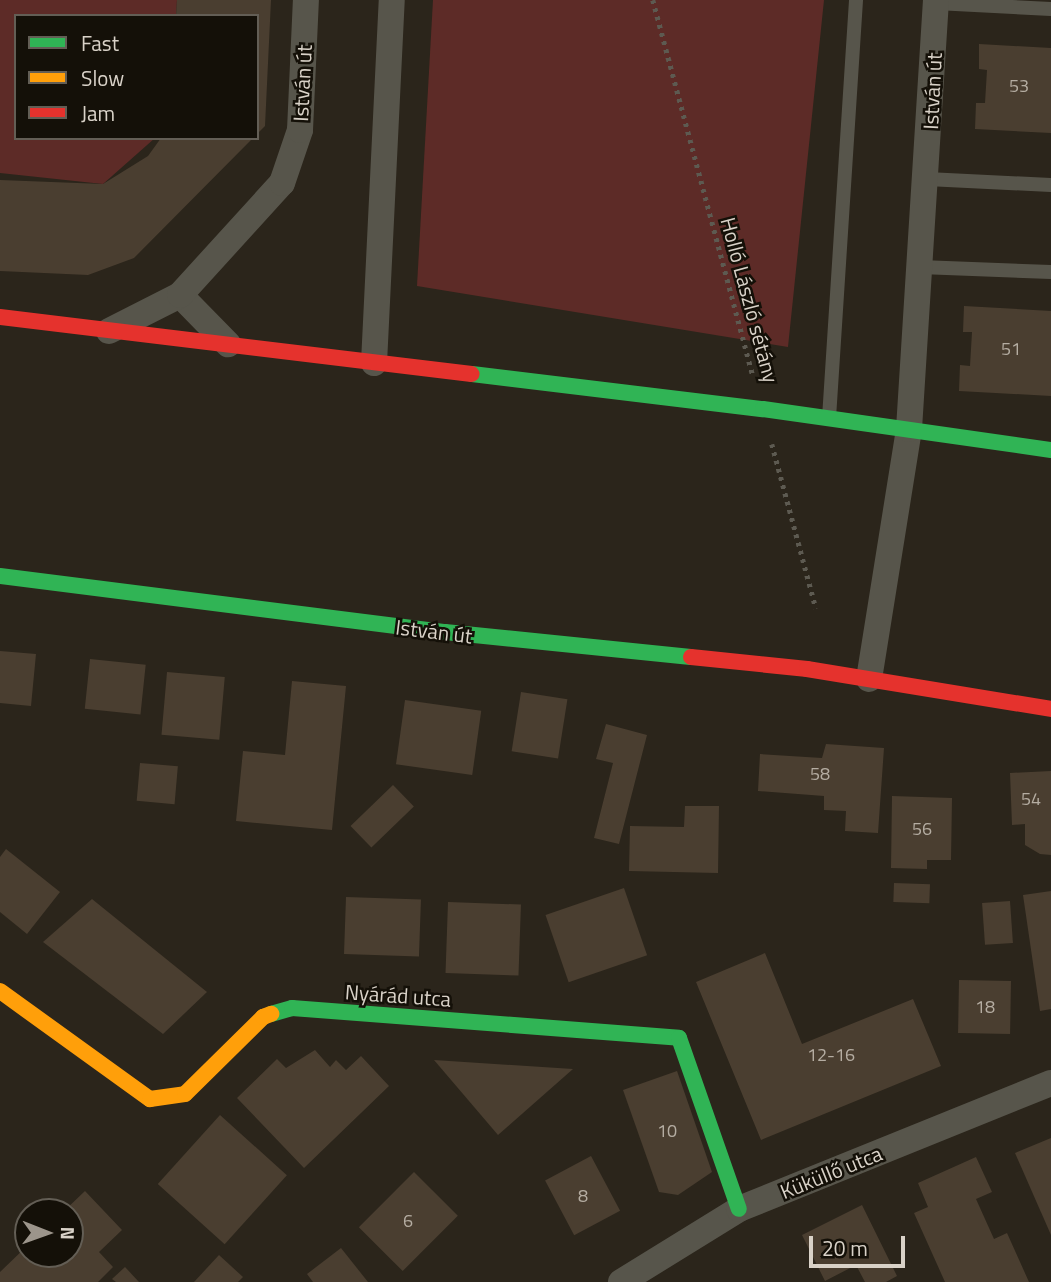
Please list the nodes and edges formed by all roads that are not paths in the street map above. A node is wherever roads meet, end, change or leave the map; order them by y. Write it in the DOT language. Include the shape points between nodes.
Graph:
graph roads {
  1 [pos="306,0"];
  2 [pos="391,0"];
  3 [pos="856,0"];
  4 [pos="936,2"];
  5 [pos="1051,9"];
  6 [pos="927,179"];
  7 [pos="1051,185"];
  8 [pos="920,267"];
  9 [pos="1051,272"];
  10 [pos="180,295"];
  11 [pos="0,317"];
  12 [pos="109,331"];
  13 [pos="228,344"];
  14 [pos="374,363"];
  15 [pos="830,418"];
  16 [pos="909,429"];
  17 [pos="1051,450"];
  18 [pos="0,576"];
  19 [pos="869,679"];
  20 [pos="1051,709"];
  21 [pos="0,991"];
  22 [pos="1051,1083"];
  23 [pos="738,1209"];
  24 [pos="621,1282"];
  1 -- 10 [label="street, István út" via="300,130 282,183"];
  2 -- 14 [label="street"];
  3 -- 15 [label="lane"];
  4 -- 5 [label="lane, István út"];
  4 -- 6 [label="street, István út"];
  6 -- 7 [label="lane"];
  6 -- 8 [label="street, István út"];
  8 -- 9 [label="lane"];
  8 -- 16 [label="street, István út"];
  10 -- 12 [label="street, István út"];
  10 -- 13 [label="street"];
  11 -- 12 [label="street"];
  12 -- 13 [label="street"];
  13 -- 14 [label="street"];
  14 -- 15 [label="street"];
  15 -- 16 [label="street"];
  16 -- 17 [label="street"];
  16 -- 19 [label="street, István út"];
  18 -- 19 [label="street, István út"];
  19 -- 20 [label="street, István út"];
  21 -- 23 [label="street, Nyárád utca" via="150,1099 185,1094 263,1017 292,1008 679,1038"];
  22 -- 23 [label="street, Küküllő utca"];
  23 -- 24 [label="street, Küküllő utca"];
}
